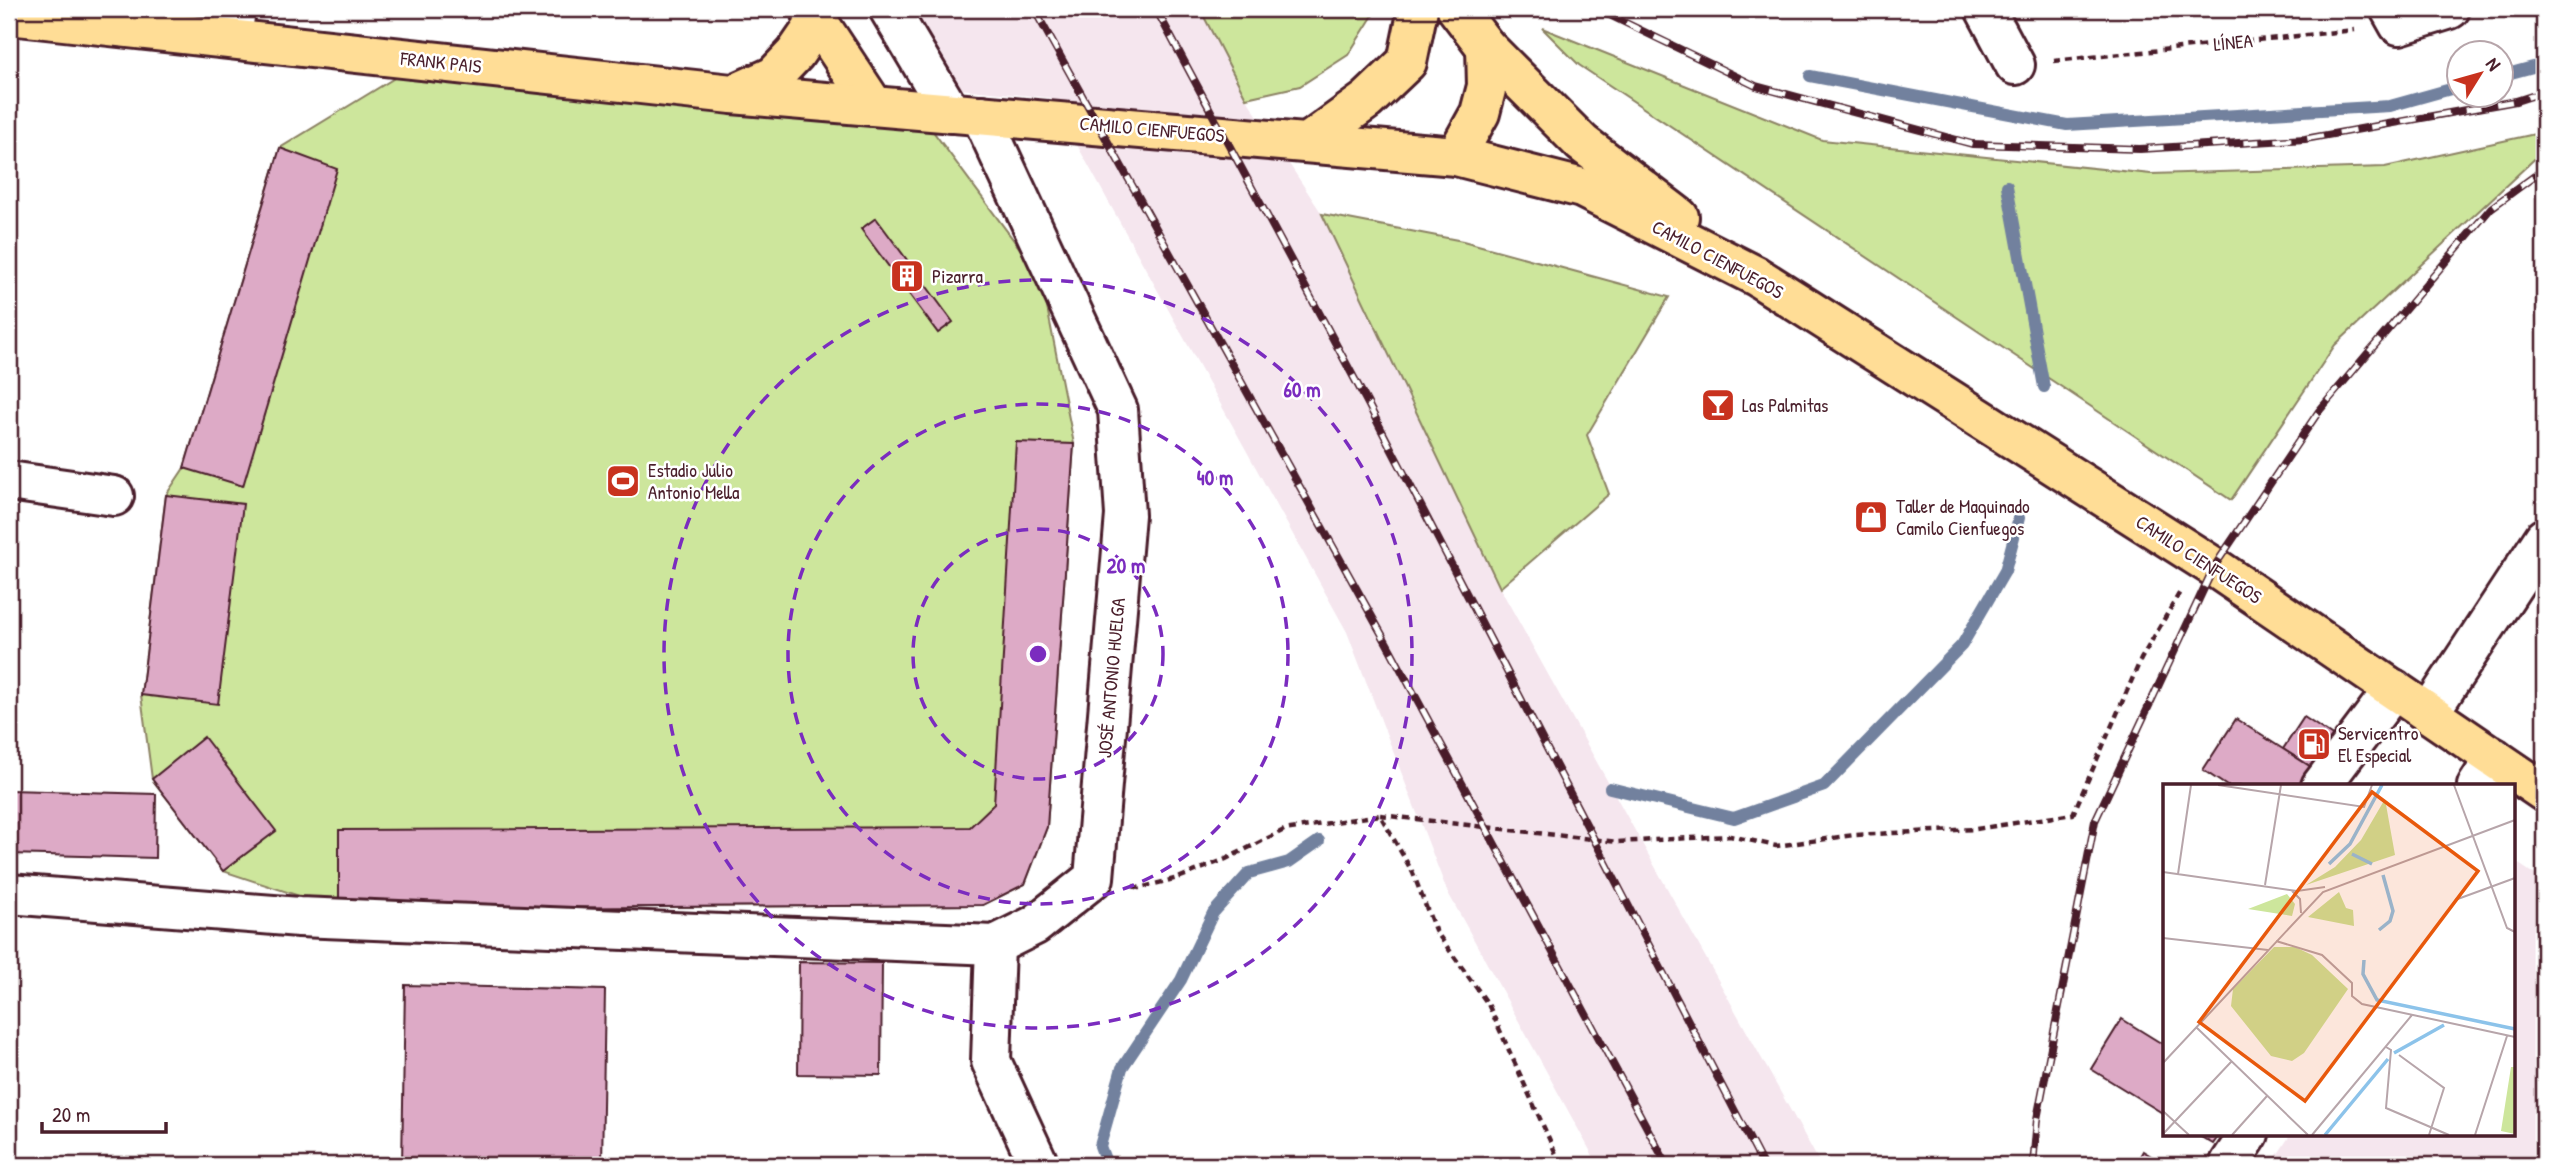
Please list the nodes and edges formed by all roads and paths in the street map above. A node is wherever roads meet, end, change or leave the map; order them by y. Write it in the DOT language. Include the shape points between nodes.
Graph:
graph roads {
  1 [pos="888,9"];
  2 [pos="1418,9"];
  3 [pos="1457,9"];
  4 [pos="1985,9"];
  5 [pos="2450,9"];
  6 [pos="818,13"];
  7 [pos="9,15"];
  8 [pos="2395,17"];
  9 [pos="234,24"];
  10 [pos="1486,47"];
  11 [pos="2015,65"];
  12 [pos="732,94"];
  13 [pos="874,106"];
  14 [pos="966,114"];
  15 [pos="1308,142"];
  16 [pos="1456,156"];
  17 [pos="1756,276"];
  18 [pos="9,481"];
  19 [pos="114,495"];
  20 [pos="2544,538"];
  21 [pos="2200,558"];
  22 [pos="2394,689"];
  23 [pos="2429,713"];
  24 [pos="2486,772"];
  25 [pos="2323,784"];
  26 [pos="2544,792"];
  27 [pos="1380,815"];
  28 [pos="1094,878"];
  29 [pos="9,894"];
  30 [pos="995,945"];
  31 [pos="1039,1165"];
  32 [pos="1561,1165"];
  1 -- 14 [label="street, JOSÉ ANTONIO HUELGA"];
  2 -- 15 [label="main road" via="1407,62 1367,100"];
  3 -- 10 [label="main road"];
  4 -- 11 [label="street"];
  5 -- 8 [label="street"];
  6 -- 12 [label="main road" via="795,54 775,76"];
  6 -- 13 [label="main road"];
  7 -- 9 [label="main road, FRANK PAIS"];
  8 -- 11 [label="path, LÍNEA"];
  9 -- 12 [label="main road, FRANK PAIS"];
  10 -- 16 [label="main road" via="1487,86 1480,113"];
  10 -- 17 [label="main road" via="1582,143"];
  12 -- 13 [label="main road, FRANK PAIS"];
  13 -- 14 [label="main road, CAMILO CIENFUEGOS"];
  14 -- 15 [label="main road, CAMILO CIENFUEGOS"];
  14 -- 28 [label="street, JOSÉ ANTONIO HUELGA" via="1118,410 1125,514"];
  15 -- 16 [label="main road, CAMILO CIENFUEGOS"];
  16 -- 17 [label="main road, CAMILO CIENFUEGOS" via="1582,188"];
  17 -- 21 [label="main road, CAMILO CIENFUEGOS"];
  18 -- 19 [label="street"];
  20 -- 23 [label="street"];
  21 -- 22 [label="main road, CAMILO CIENFUEGOS"];
  21 -- 27 [label="path" via="2141,659 2073,814 1976,830 1854,835 1776,846 1730,836 1617,842"];
  22 -- 23 [label="main road, CAMILO CIENFUEGOS"];
  22 -- 25 [label="street"];
  23 -- 24 [label="main road, CAMILO CIENFUEGOS"];
  24 -- 26 [label="main road, CAMILO CIENFUEGOS"];
  27 -- 28 [label="path" via="1284,830 1226,859 1139,888"];
  27 -- 32 [label="path" via="1413,873 1434,930 1488,1004"];
  28 -- 30 [label="street" via="1035,925"];
  29 -- 30 [label="street" via="299,917"];
  30 -- 31 [label="street" via="991,1061"];
}
